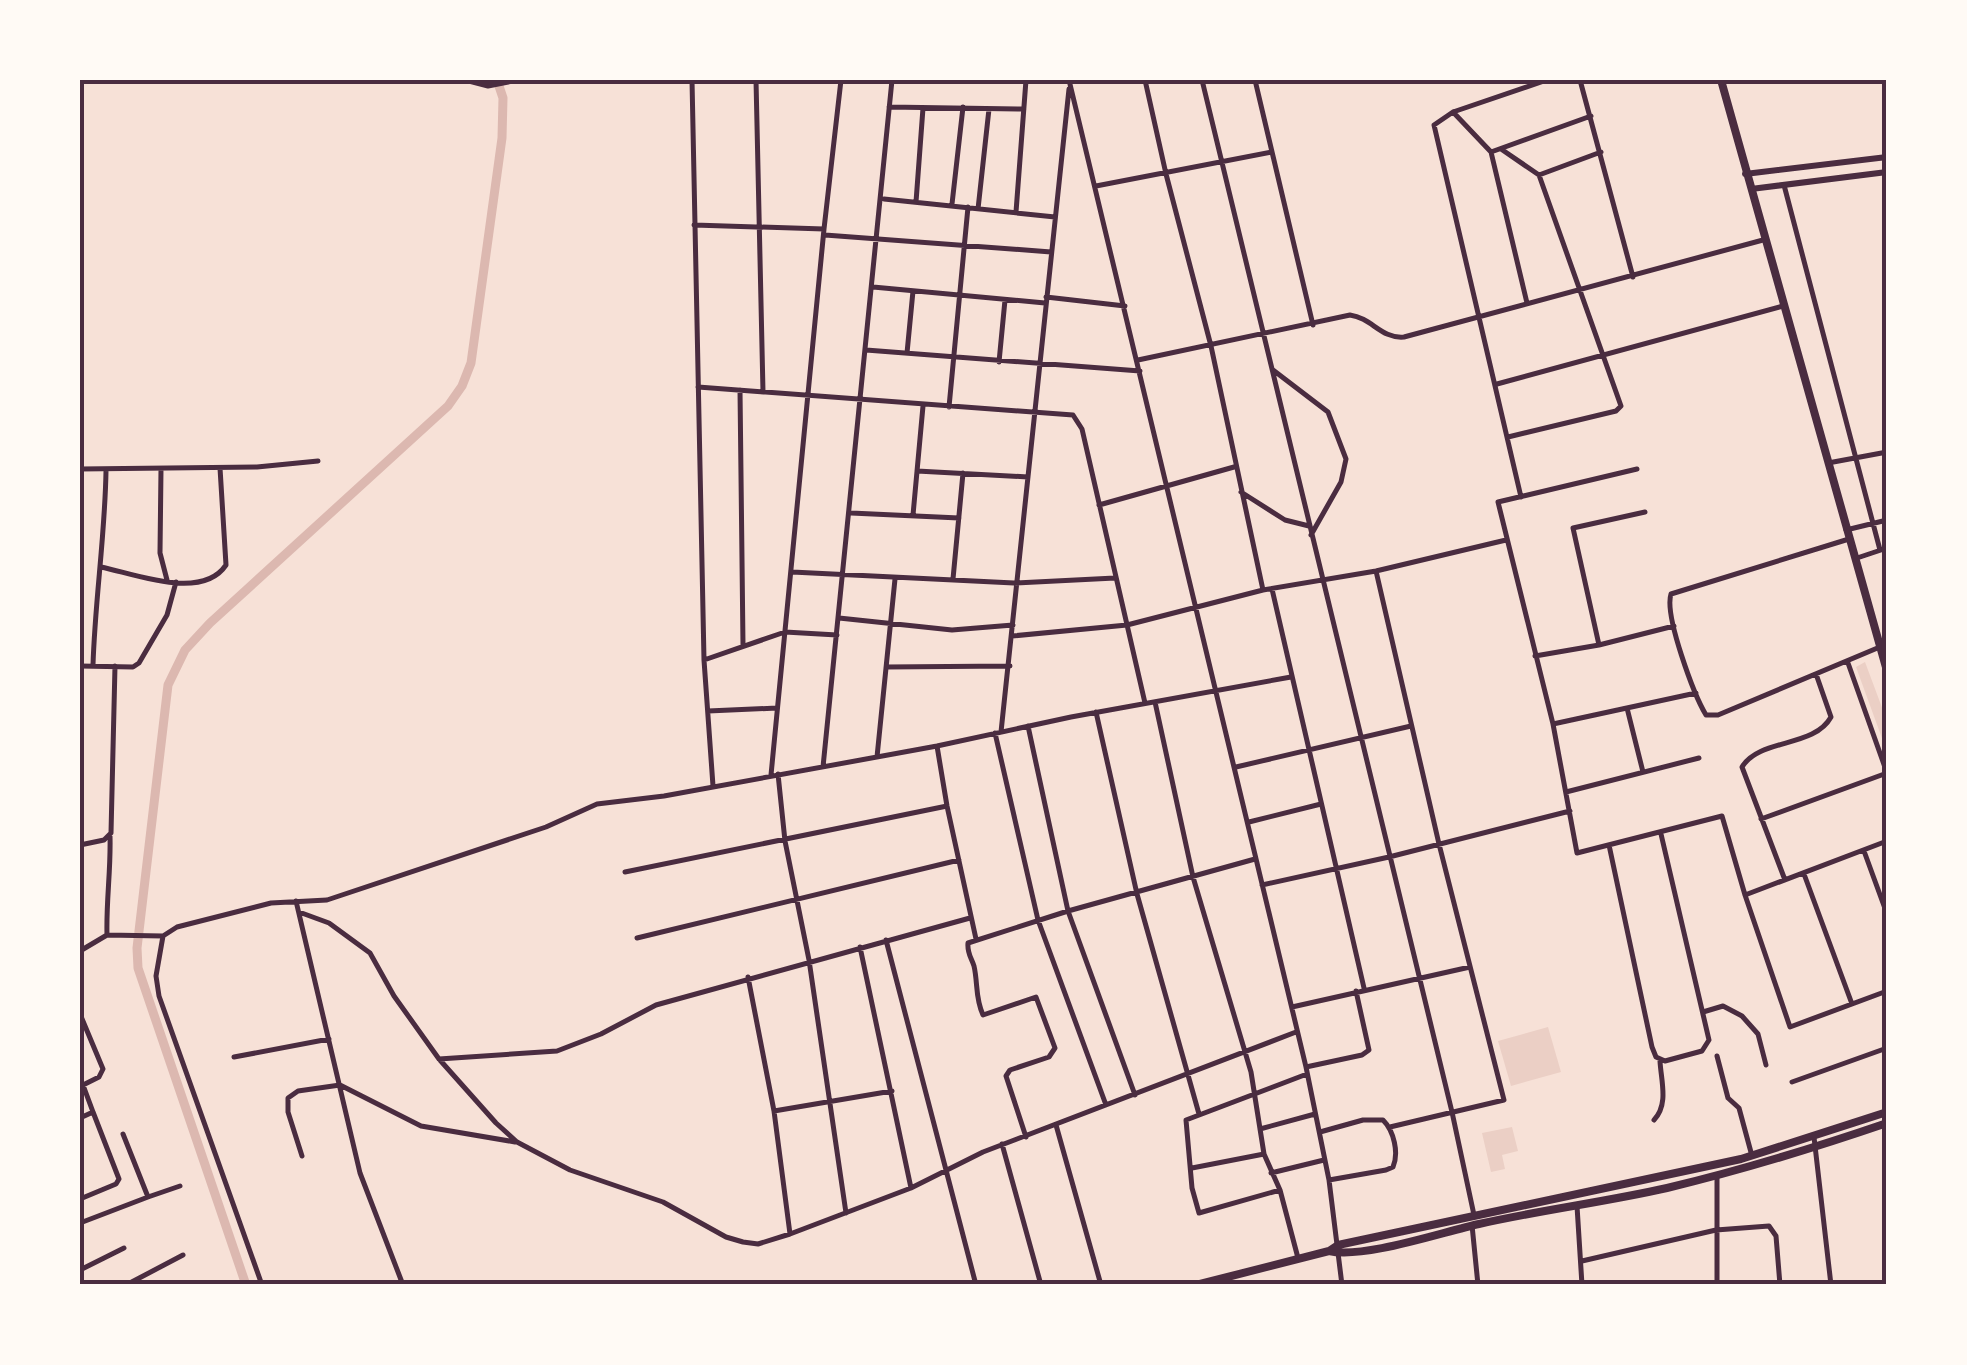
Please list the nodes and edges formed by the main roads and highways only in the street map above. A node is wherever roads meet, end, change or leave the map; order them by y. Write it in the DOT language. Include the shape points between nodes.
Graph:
graph roads {
  1 [pos="1720,80"];
  2 [pos="1884,645"];
  3 [pos="1887,670"];
  4 [pos="1887,1112"];
  5 [pos="1887,1123"];
  6 [pos="1816,1142"];
  7 [pos="1473,1220"];
  8 [pos="1196,1285"];
  1 -- 2 [label="main road"];
  2 -- 3 [label="main road"];
  4 -- 6 [label="main road"];
  5 -- 6 [label="main road"];
  6 -- 7 [label="main road"];
  6 -- 7 [label="main road" via="1717,1175 1577,1206"];
  7 -- 8 [label="main road"];
}
